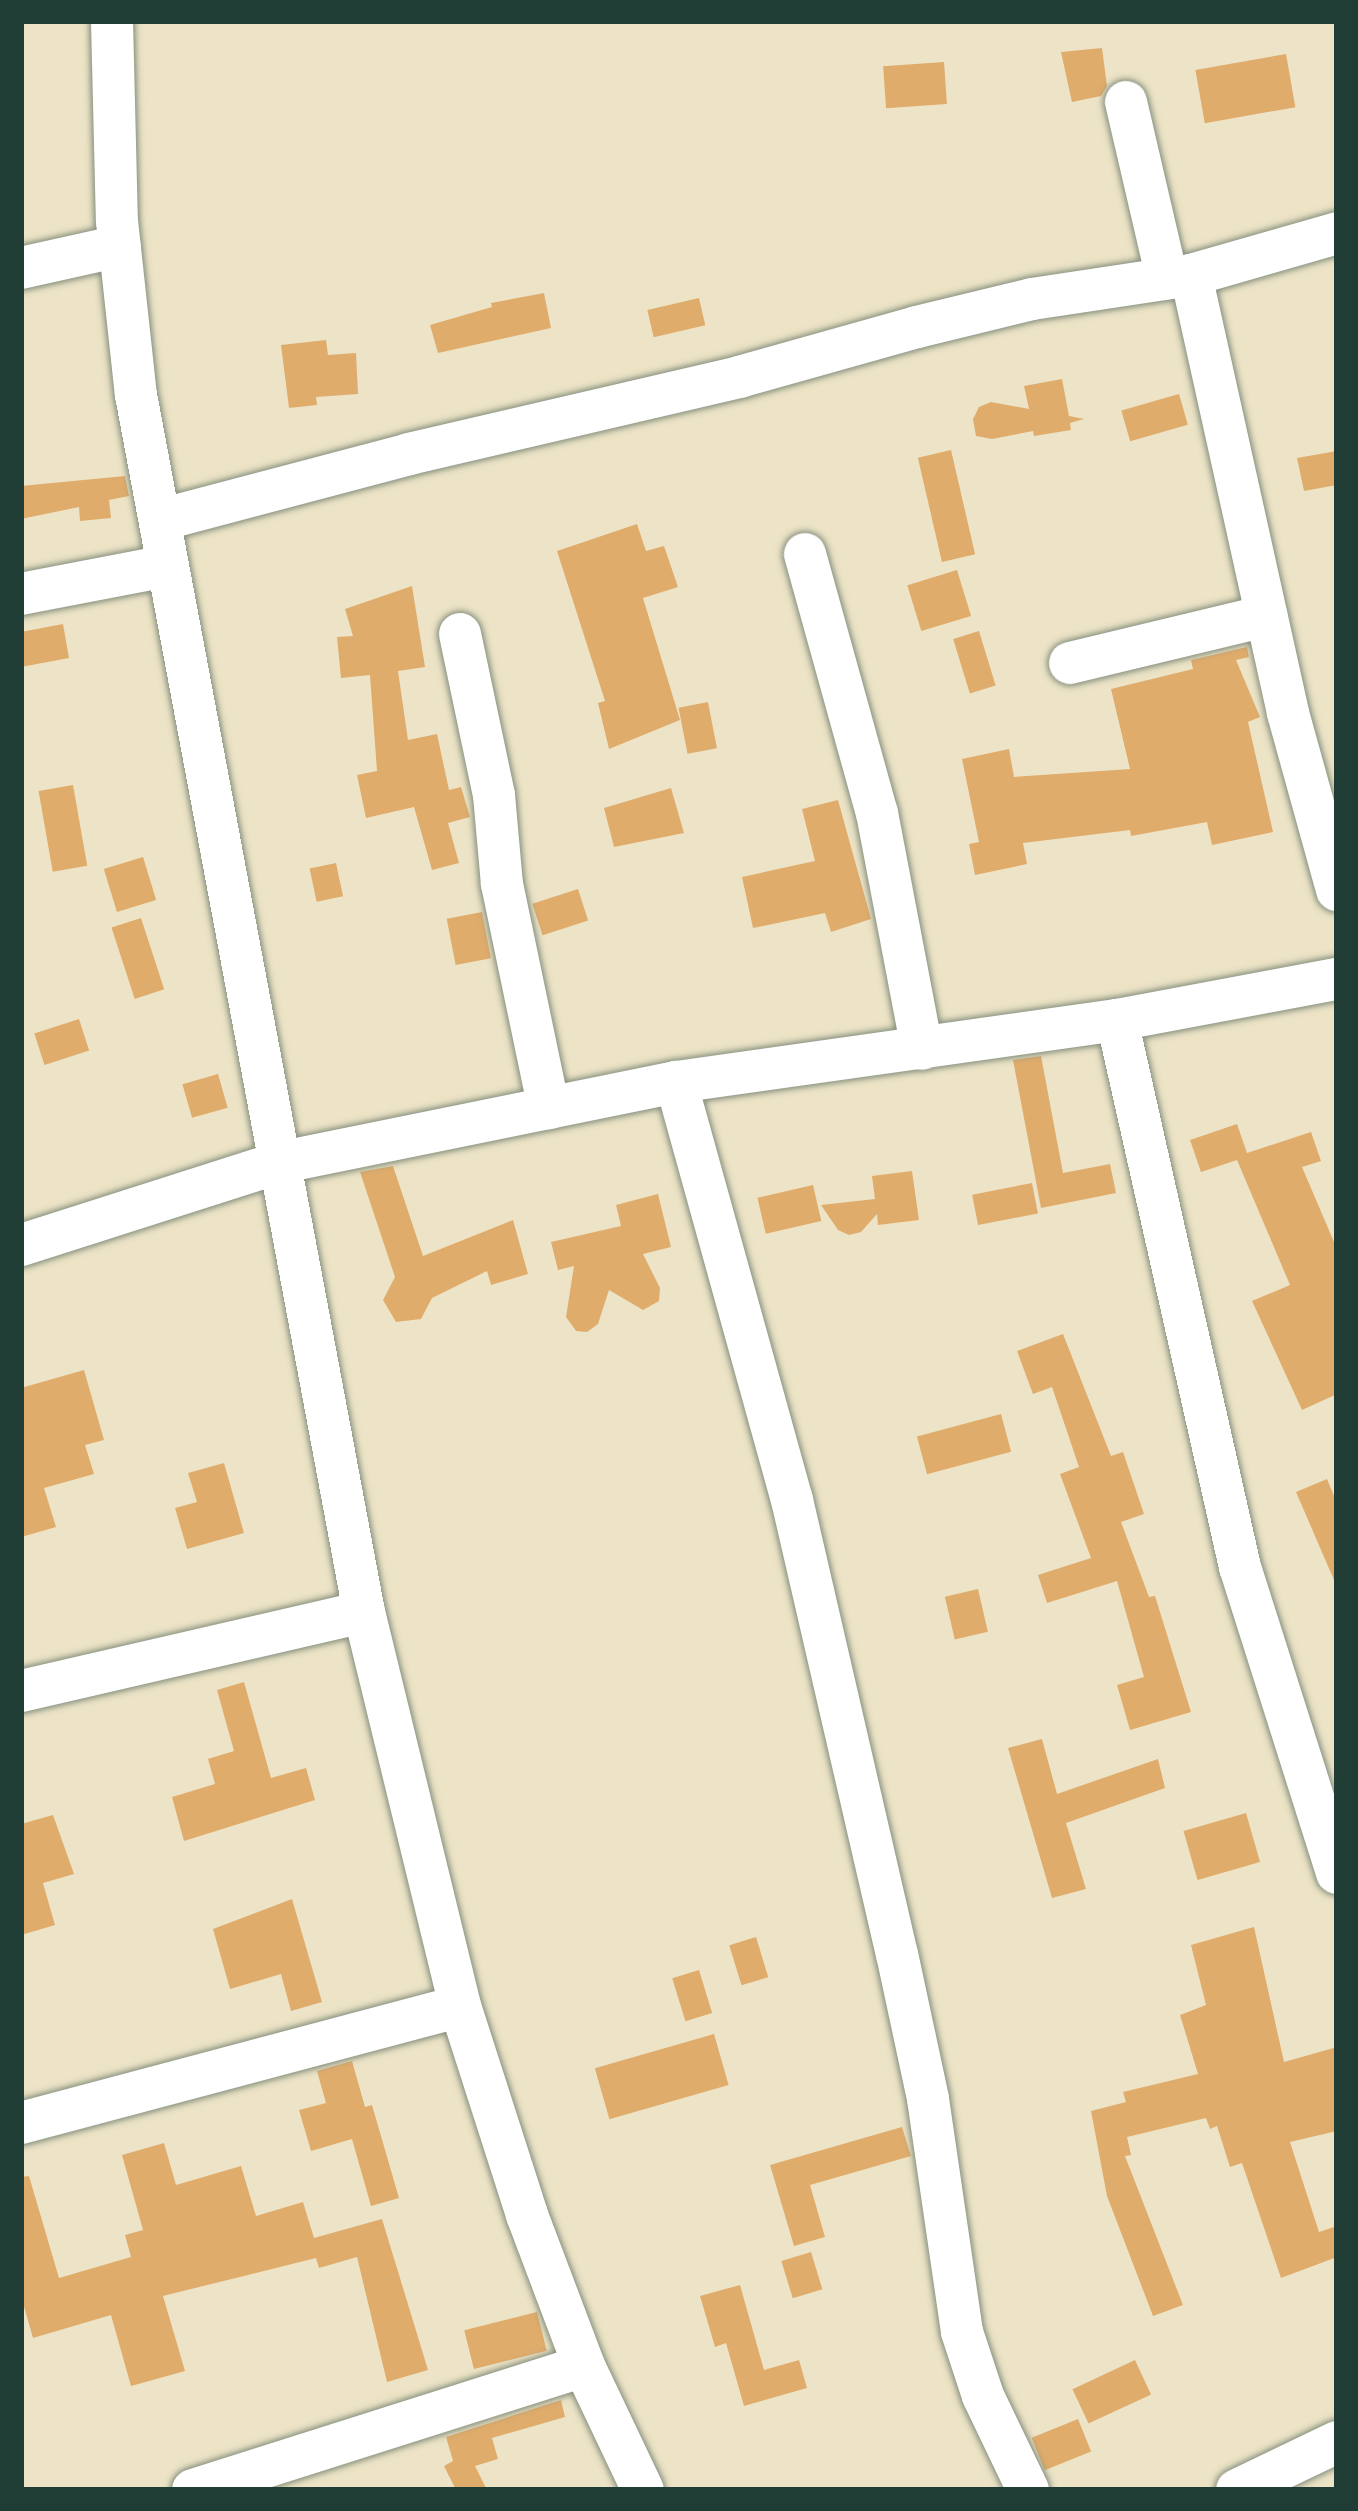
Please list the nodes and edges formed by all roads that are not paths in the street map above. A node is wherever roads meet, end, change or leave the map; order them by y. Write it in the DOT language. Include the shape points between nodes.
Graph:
graph roads {
  1 [pos="112,21"];
  2 [pos="1126,102"];
  3 [pos="1337,233"];
  4 [pos="120,246"];
  5 [pos="21,268"];
  6 [pos="1179,277"];
  7 [pos="160,520"];
  8 [pos="805,554"];
  9 [pos="166,566"];
  10 [pos="21,594"];
  11 [pos="1266,616"];
  12 [pos="460,634"];
  13 [pos="1070,663"];
  14 [pos="1337,890"];
  15 [pos="1337,979"];
  16 [pos="1117,1020"];
  17 [pos="922,1049"];
  18 [pos="676,1082"];
  19 [pos="549,1108"];
  20 [pos="278,1163"];
  21 [pos="21,1245"];
  22 [pos="364,1612"];
  23 [pos="21,1691"];
  24 [pos="1337,1873"];
  25 [pos="460,2006"];
  26 [pos="21,2123"];
  27 [pos="584,2366"];
  28 [pos="1337,2442"];
  29 [pos="1243,2489"];
  30 [pos="193,2490"];
  31 [pos="643,2490"];
  32 [pos="1028,2490"];
  1 -- 4 [label="street"];
  2 -- 6 [label="street"];
  3 -- 6 [label="street"];
  4 -- 5 [label="street"];
  4 -- 7 [label="street"];
  6 -- 7 [label="street" via="1032,299"];
  6 -- 11 [label="street"];
  7 -- 9 [label="street"];
  8 -- 17 [label="street" via="877,813"];
  9 -- 10 [label="street"];
  9 -- 20 [label="street"];
  11 -- 13 [label="street"];
  11 -- 14 [label="street"];
  12 -- 19 [label="street"];
  15 -- 16 [label="street"];
  16 -- 17 [label="street"];
  16 -- 24 [label="street" via="1240,1568"];
  17 -- 18 [label="street"];
  18 -- 19 [label="street"];
  18 -- 32 [label="street" via="792,1500 892,1931 928,2099 962,2332"];
  19 -- 20 [label="street"];
  20 -- 21 [label="street"];
  20 -- 22 [label="street"];
  22 -- 23 [label="street"];
  22 -- 25 [label="street"];
  25 -- 26 [label="street"];
  25 -- 27 [label="street"];
  27 -- 30 [label="street"];
  27 -- 31 [label="street"];
  28 -- 29 [label="street"];
}
